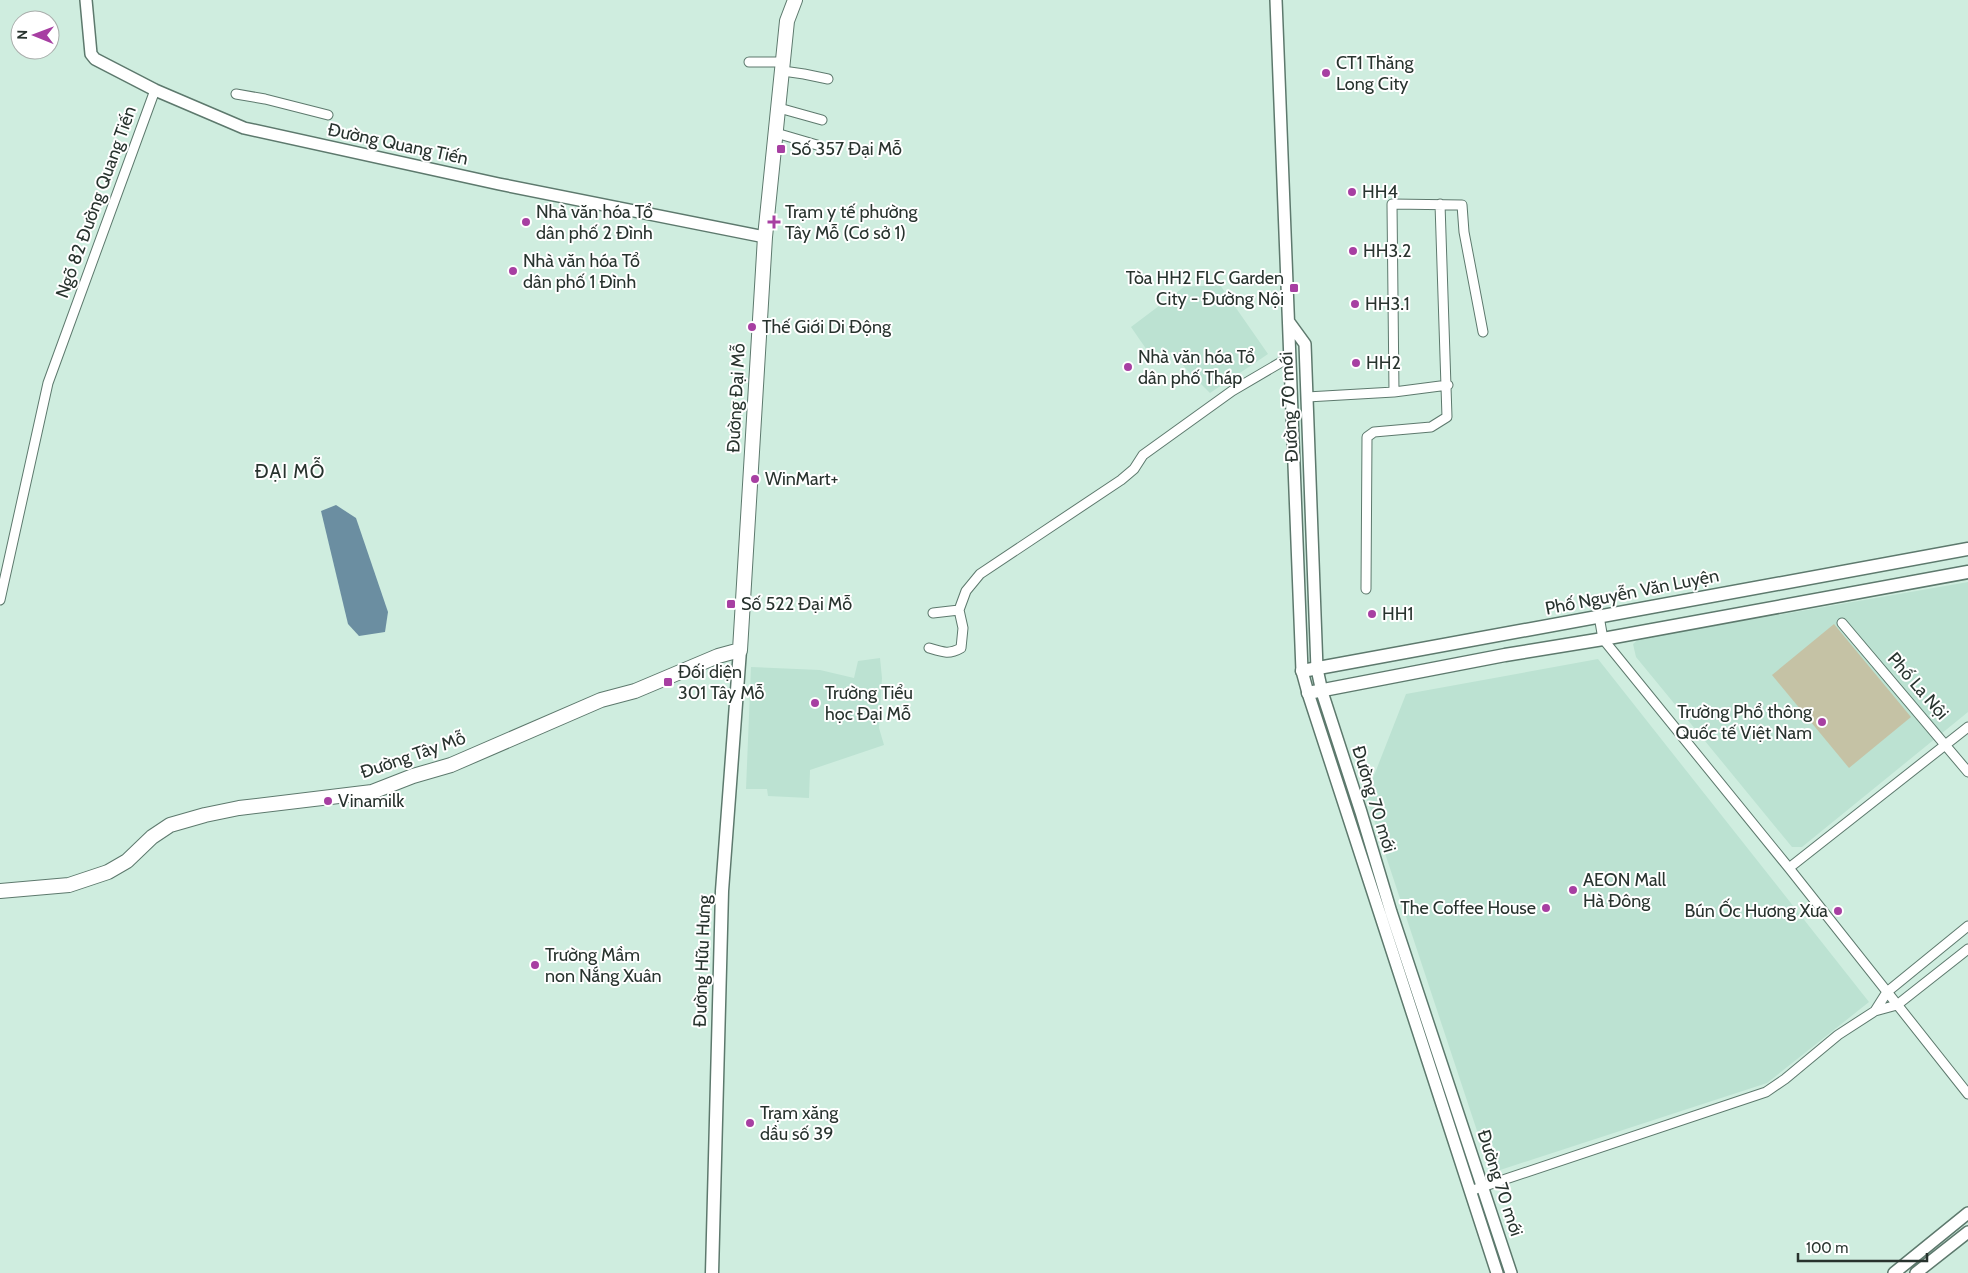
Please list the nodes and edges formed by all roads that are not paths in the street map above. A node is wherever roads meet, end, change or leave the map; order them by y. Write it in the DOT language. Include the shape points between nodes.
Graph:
graph roads {
  1 [pos="86,0"];
  2 [pos="795,0"];
  3 [pos="1276,0"];
  4 [pos="749,62"];
  5 [pos="783,67"];
  6 [pos="828,80"];
  7 [pos="155,90"];
  8 [pos="236,94"];
  9 [pos="778,108"];
  10 [pos="328,115"];
  11 [pos="822,120"];
  12 [pos="776,133"];
  13 [pos="817,145"];
  14 [pos="1440,204"];
  15 [pos="765,237"];
  16 [pos="1289,322"];
  17 [pos="1483,332"];
  18 [pos="1290,357"];
  19 [pos="1448,385"];
  20 [pos="1394,392"];
  21 [pos="1307,397"];
  22 [pos="1968,549"];
  23 [pos="1853,569"];
  24 [pos="1968,572"];
  25 [pos="1805,577"];
  26 [pos="1366,590"];
  27 [pos="1856,592"];
  28 [pos="0,600"];
  29 [pos="1809,601"];
  30 [pos="959,610"];
  31 [pos="933,612"];
  32 [pos="1599,616"];
  33 [pos="1842,623"];
  34 [pos="1603,639"];
  35 [pos="929,648"];
  36 [pos="740,650"];
  37 [pos="1317,669"];
  38 [pos="1302,670"];
  39 [pos="1322,692"];
  40 [pos="1308,693"];
  41 [pos="1968,727"];
  42 [pos="1946,744"];
  43 [pos="1968,772"];
  44 [pos="1789,868"];
  45 [pos="0,891"];
  46 [pos="1385,914"];
  47 [pos="1968,926"];
  48 [pos="1968,949"];
  49 [pos="1887,992"];
  50 [pos="1897,1004"];
  51 [pos="1875,1011"];
  52 [pos="1968,1094"];
  53 [pos="1483,1186"];
  54 [pos="1470,1191"];
  55 [pos="1968,1213"];
  56 [pos="1968,1232"];
  57 [pos="712,1273"];
  58 [pos="1497,1273"];
  59 [pos="1511,1273"];
  60 [pos="1894,1273"];
  61 [pos="1916,1273"];
  1 -- 7 [label="street, Đường Quang Tiến" via="91,54"];
  2 -- 5 [label="main road, Đường Đại Mỗ" via="788,21"];
  3 -- 16 [label="street, Đường 70 mới"];
  4 -- 5 [label="street"];
  5 -- 6 [label="street"];
  5 -- 9 [label="main road, Đường Đại Mỗ"];
  7 -- 15 [label="street, Đường Quang Tiến" via="244,128 499,184"];
  7 -- 28 [label="street, Ngõ 82 Đường Quang Tiến" via="48,383"];
  8 -- 10 [label="street"];
  9 -- 11 [label="street"];
  9 -- 12 [label="main road, Đường Đại Mỗ"];
  12 -- 13 [label="street"];
  12 -- 15 [label="main road, Đường Đại Mỗ"];
  14 -- 17 [label="street" via="1462,205"];
  14 -- 19 [label="street"];
  14 -- 20 [label="street" via="1392,204"];
  15 -- 36 [label="main road, Đường Đại Mỗ"];
  16 -- 18 [label="street, Đường 70 mới"];
  16 -- 21 [label="street, Đường 70 mới" via="1305,344"];
  18 -- 30 [label="street" via="1217,401 1143,455 1121,480 980,574 966,591"];
  18 -- 38 [label="street, Đường 70 mới"];
  19 -- 20 [label="street"];
  19 -- 26 [label="street" via="1447,416 1439,422 1431,427 1374,432 1367,437"];
  20 -- 21 [label="street"];
  21 -- 37 [label="street, Đường 70 mới"];
  22 -- 23 [label="main road, Phố Nguyễn Văn Luyện"];
  23 -- 25 [label="main road, Phố Nguyễn Văn Luyện"];
  23 -- 27 [label="main road"];
  24 -- 27 [label="main road"];
  25 -- 29 [label="main road"];
  25 -- 32 [label="main road, Phố Nguyễn Văn Luyện"];
  27 -- 29 [label="main road"];
  29 -- 34 [label="main road"];
  30 -- 31 [label="street"];
  30 -- 35 [label="street" via="963,628 961,648 953,653"];
  32 -- 34 [label="street"];
  32 -- 37 [label="main road, Phố Nguyễn Văn Luyện"];
  33 -- 42 [label="street, Phố La Nội"];
  34 -- 39 [label="main road"];
  34 -- 44 [label="street"];
  36 -- 45 [label="main road, Đường Tây Mỗ" via="635,691 601,700 451,765 372,792 205,815 170,825 127,861 108,872 68,885"];
  36 -- 57 [label="main road, Đường Hữu Hưng" via="722,891"];
  37 -- 38 [label="main road, Phố Nguyễn Văn Luyện"];
  37 -- 39 [label="street, Đường 70 mới"];
  38 -- 40 [label="street, Đường 70 mới"];
  39 -- 40 [label="main road"];
  39 -- 46 [label="street, Đường 70 mới" via="1361,812"];
  40 -- 46 [label="street, Đường 70 mới"];
  41 -- 42 [label="street"];
  42 -- 43 [label="street, Phố La Nội"];
  42 -- 44 [label="street"];
  44 -- 49 [label="street"];
  46 -- 53 [label="street, Đường 70 mới"];
  46 -- 54 [label="street"];
  47 -- 49 [label="street"];
  48 -- 50 [label="street"];
  49 -- 50 [label="street"];
  49 -- 51 [label="street"];
  50 -- 51 [label="street"];
  50 -- 52 [label="street"];
  51 -- 53 [label="street" via="1766,1092"];
  53 -- 54 [label="street"];
  53 -- 59 [label="street, Đường 70 mới"];
  54 -- 58 [label="street"];
  55 -- 60 [label="street"];
  56 -- 61 [label="street"];
}
